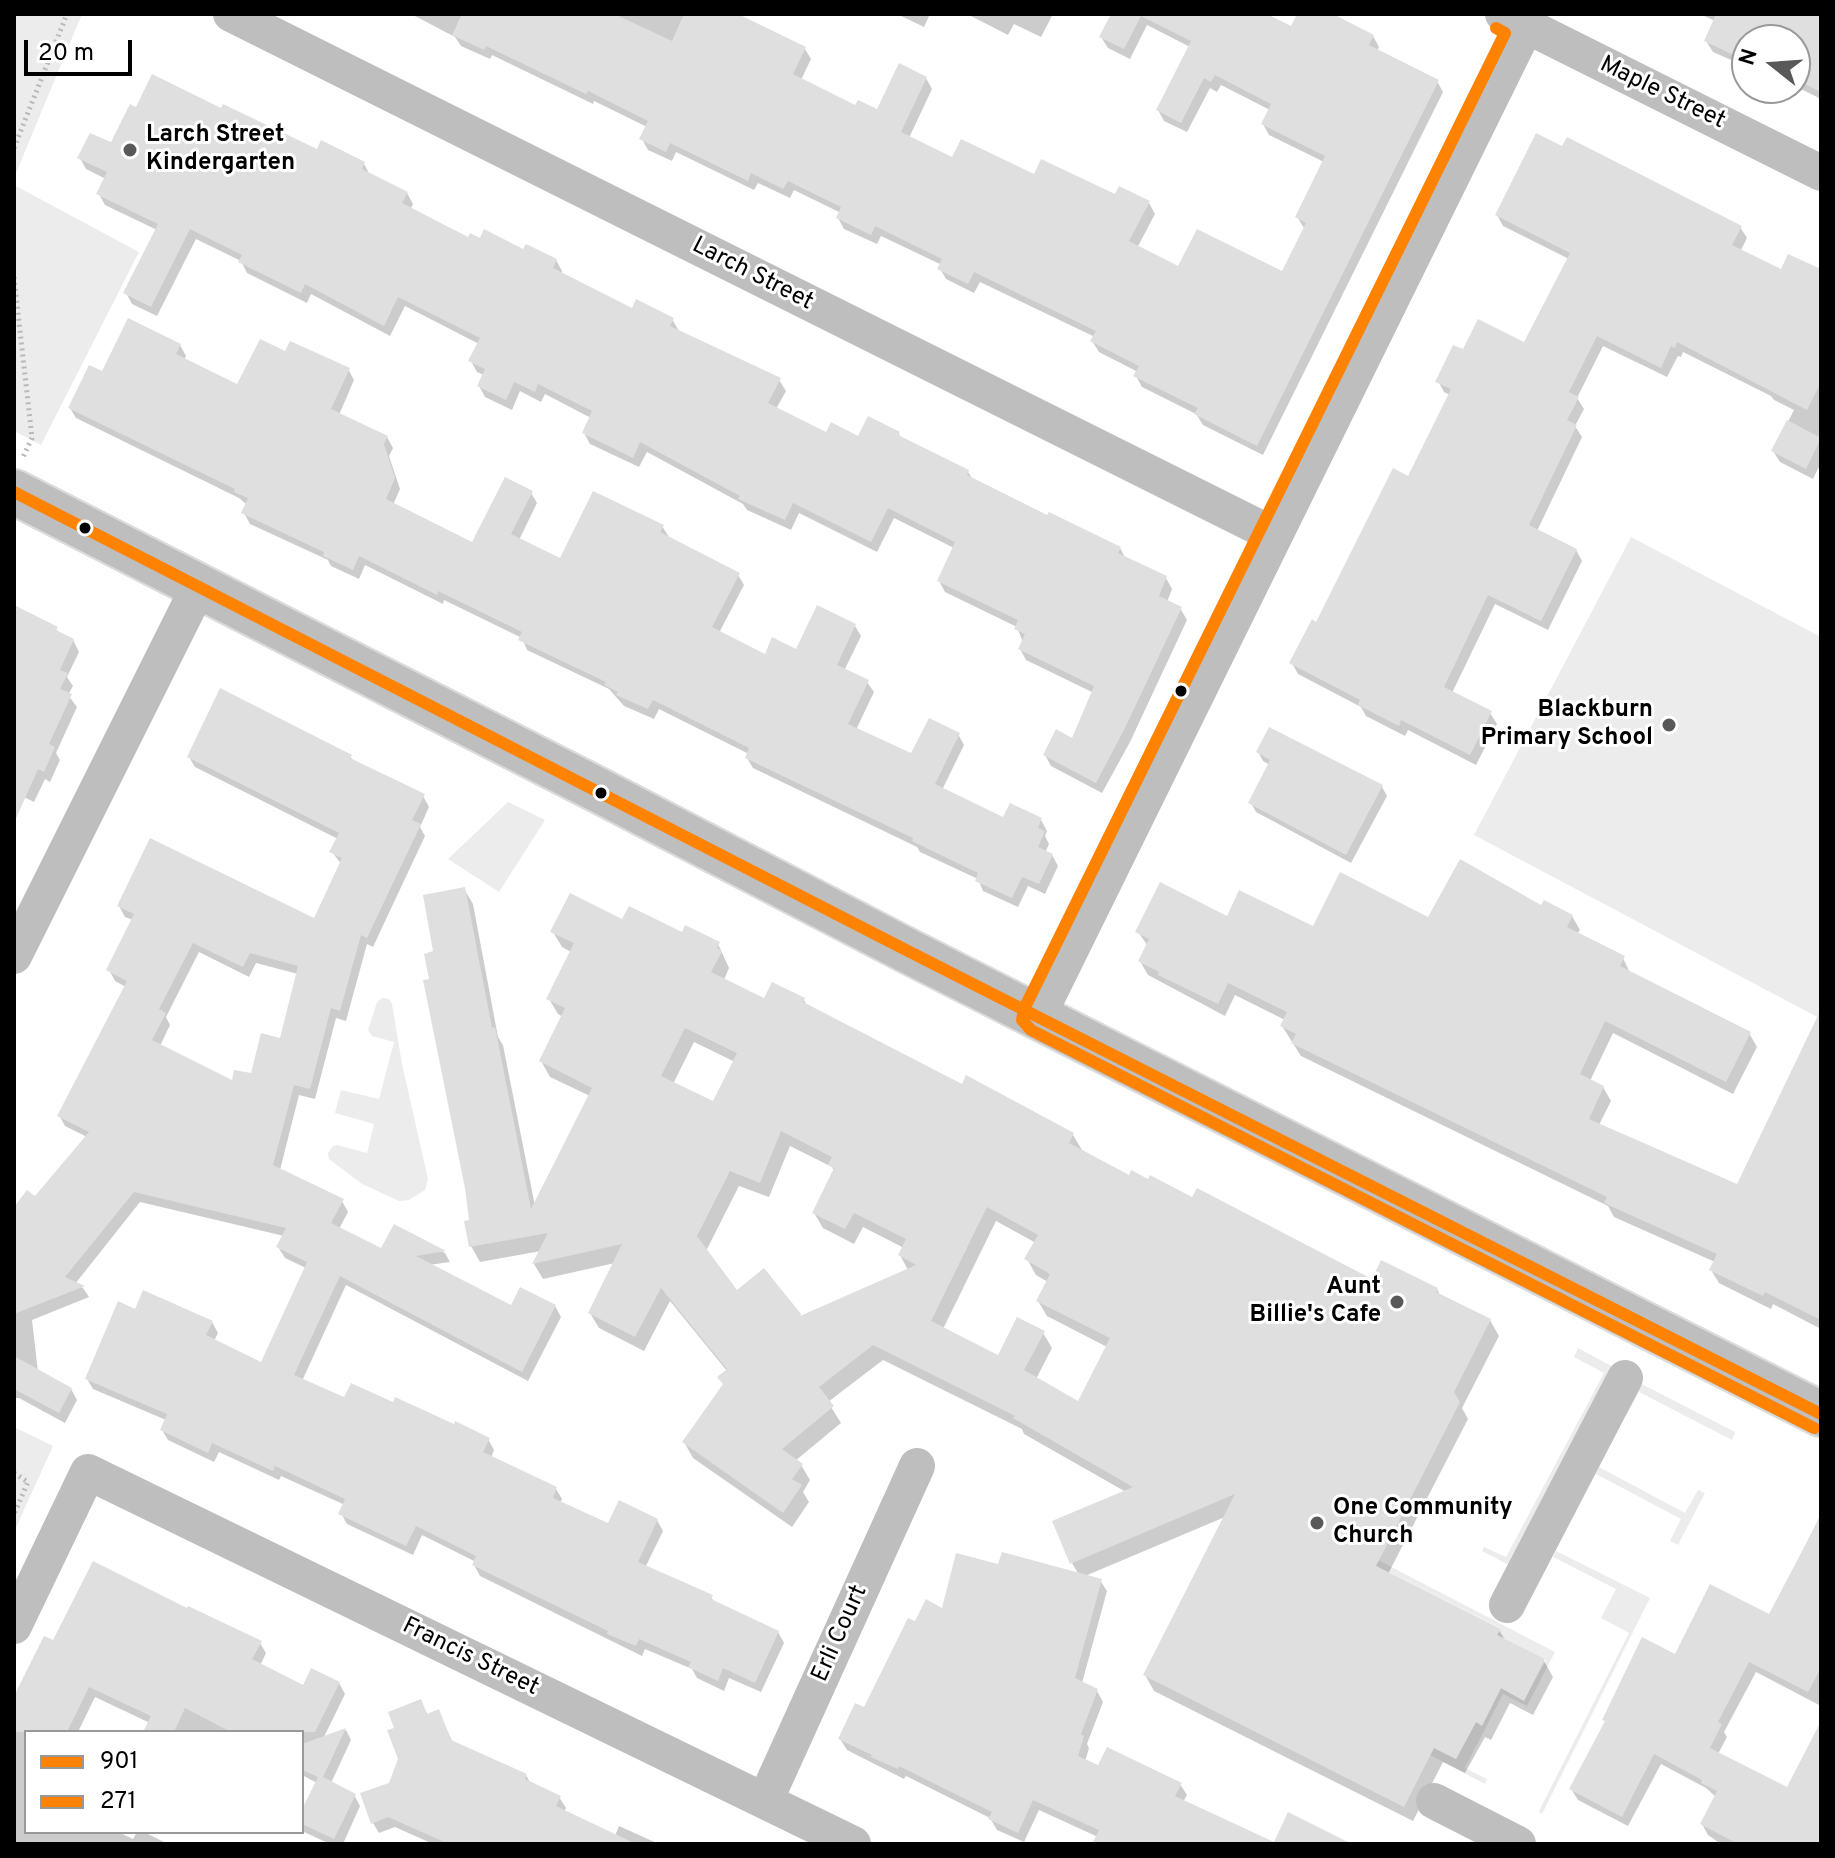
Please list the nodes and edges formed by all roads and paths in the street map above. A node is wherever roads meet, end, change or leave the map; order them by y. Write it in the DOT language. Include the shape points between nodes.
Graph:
graph roads {
  1 [pos="67,14"];
  2 [pos="231,14"];
  3 [pos="1514,20"];
  4 [pos="14,148"];
  5 [pos="1821,173"];
  6 [pos="14,277"];
  7 [pos="17,477"];
  8 [pos="1274,535"];
  9 [pos="199,586"];
  10 [pos="14,956"];
  11 [pos="1038,1016"];
  12 [pos="1625,1378"];
  13 [pos="1821,1414"];
  14 [pos="917,1466"];
  15 [pos="14,1473"];
  16 [pos="14,1514"];
  17 [pos="1507,1605"];
  18 [pos="14,1626"];
  19 [pos="765,1801"];
  20 [pos="1434,1801"];
  21 [pos="853,1844"];
  22 [pos="1518,1844"];
  1 -- 4 [label="path"];
  2 -- 8 [label="street, Larch Street"];
  3 -- 5 [label="street, Maple Street"];
  3 -- 8 [label="street"];
  6 -- 7 [label="path" via="32,438"];
  7 -- 9 [label="main road"];
  8 -- 11 [label="street"];
  9 -- 10 [label="street"];
  9 -- 11 [label="main road"];
  11 -- 13 [label="main road"];
  12 -- 17 [label="street"];
  14 -- 19 [label="street, Erli Court"];
  15 -- 16 [label="path" via="28,1482"];
  18 -- 19 [label="street, Francis Street" via="88,1472"];
  19 -- 21 [label="street, Francis Street"];
  20 -- 22 [label="street"];
}
